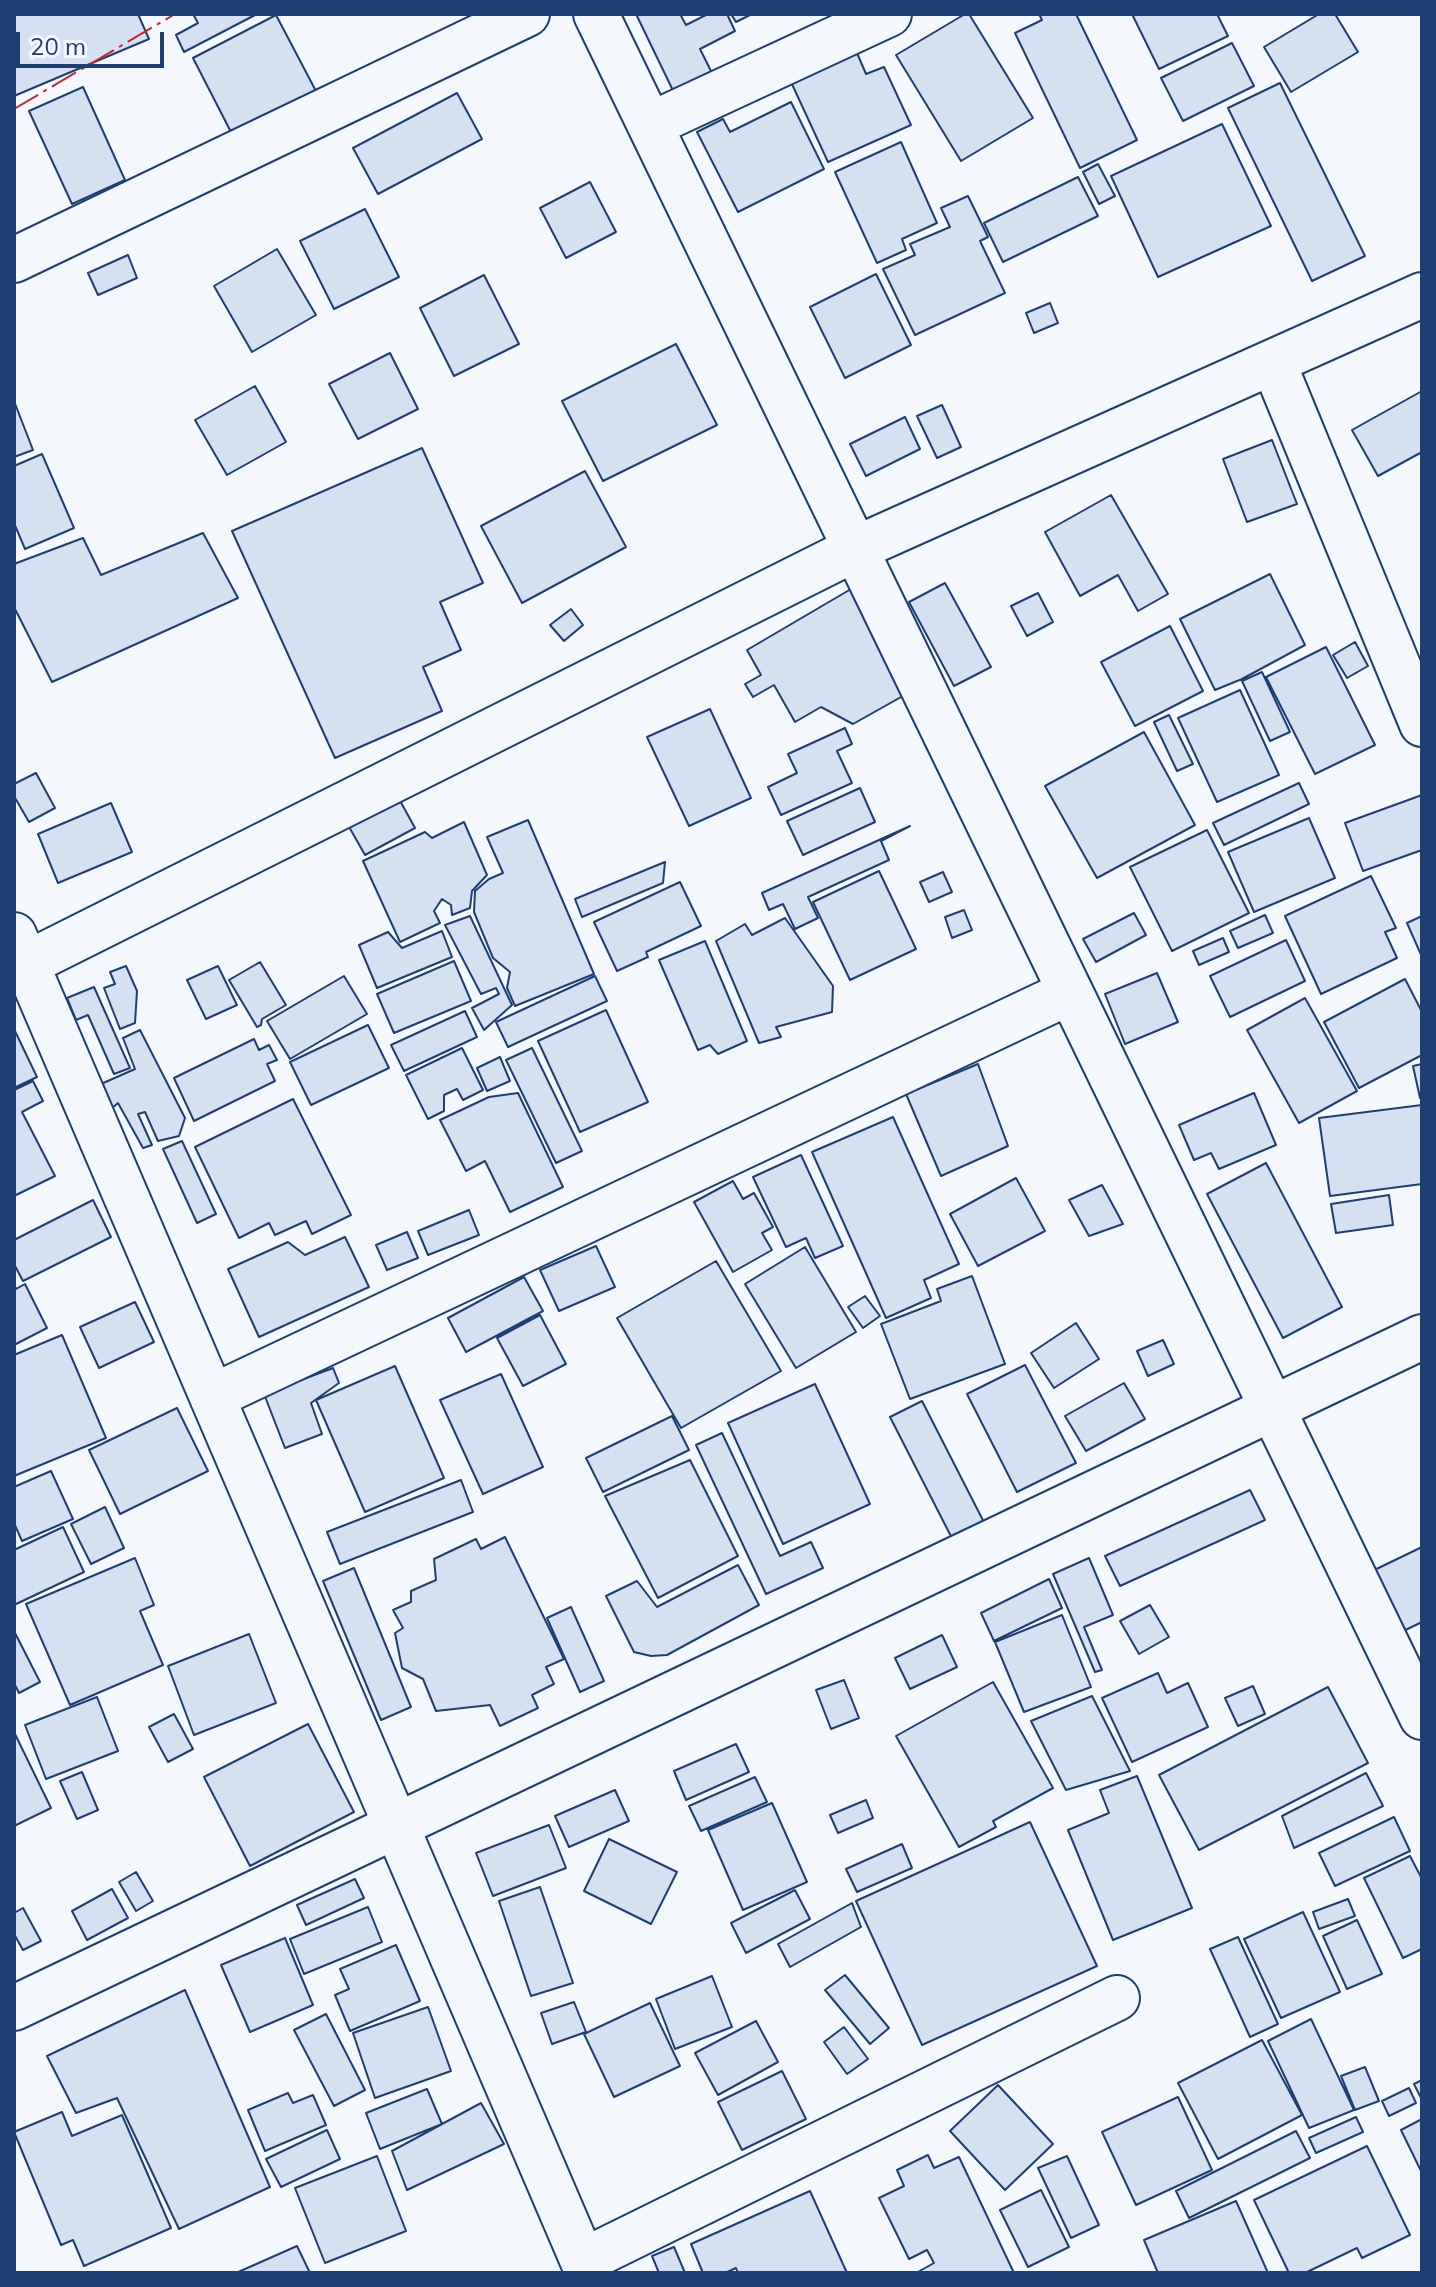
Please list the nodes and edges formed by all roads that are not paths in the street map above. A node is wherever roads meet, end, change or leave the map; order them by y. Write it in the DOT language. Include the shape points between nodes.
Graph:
graph roads {
  1 [pos="527,14"];
  2 [pos="596,14"];
  3 [pos="889,14"];
  4 [pos="652,124"];
  5 [pos="14,260"];
  6 [pos="1422,295"];
  7 [pos="1273,362"];
  8 [pos="855,549"];
  9 [pos="1422,724"];
  10 [pos="18,956"];
  11 [pos="1070,992"];
  12 [pos="1422,1337"];
  13 [pos="212,1397"];
  14 [pos="1273,1409"];
  15 [pos="1422,1717"];
  16 [pos="397,1827"];
  17 [pos="1117,1998"];
  18 [pos="14,2008"];
  19 [pos="585,2267"];
  1 -- 5 [label="street"];
  2 -- 4 [label="street"];
  3 -- 4 [label="street"];
  4 -- 8 [label="street"];
  6 -- 7 [label="street"];
  7 -- 8 [label="street"];
  7 -- 9 [label="street"];
  8 -- 10 [label="street"];
  8 -- 11 [label="street"];
  10 -- 13 [label="street"];
  11 -- 13 [label="street"];
  11 -- 14 [label="street"];
  12 -- 14 [label="street"];
  13 -- 16 [label="street"];
  14 -- 15 [label="street"];
  14 -- 16 [label="street"];
  16 -- 18 [label="street"];
  16 -- 19 [label="street"];
  17 -- 19 [label="street"];
}
